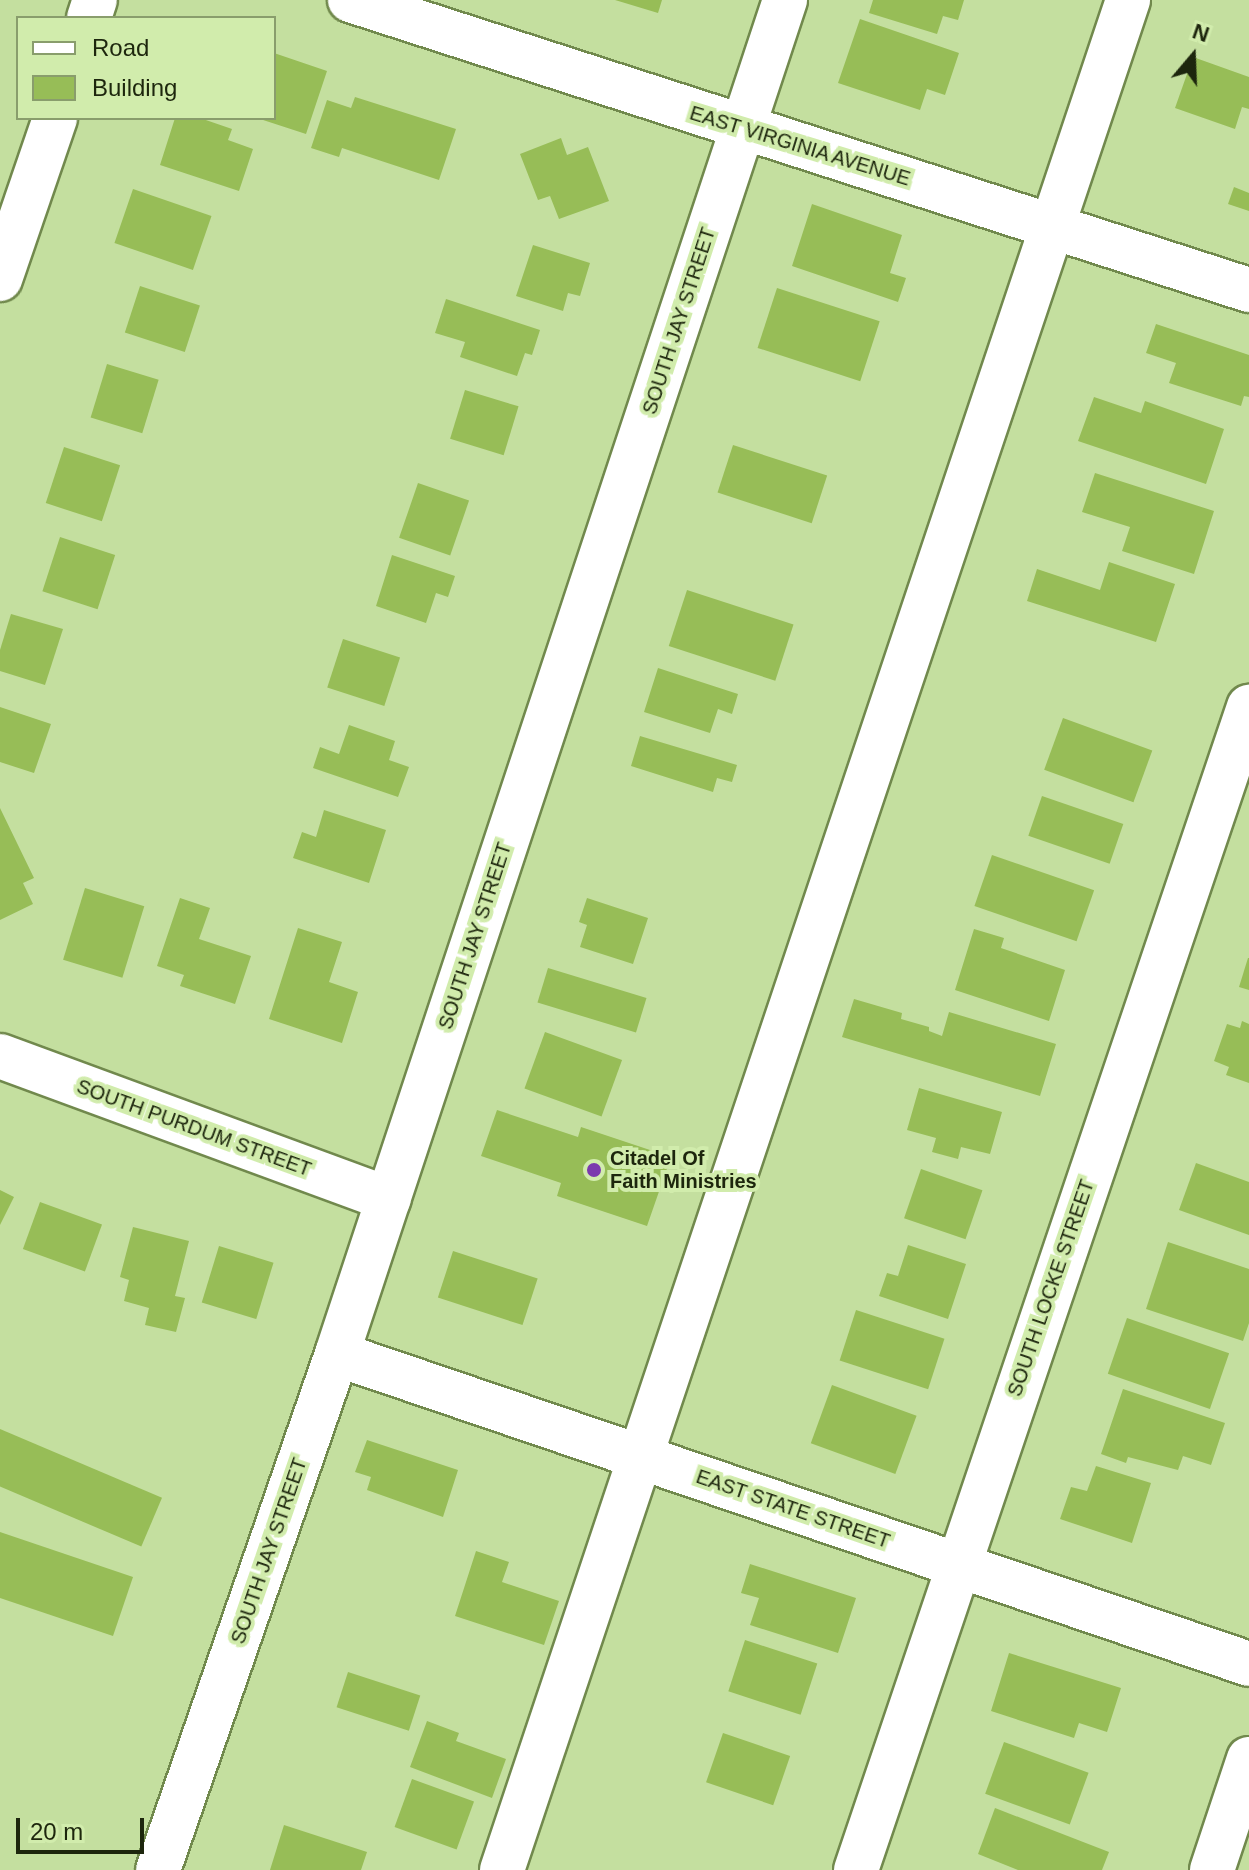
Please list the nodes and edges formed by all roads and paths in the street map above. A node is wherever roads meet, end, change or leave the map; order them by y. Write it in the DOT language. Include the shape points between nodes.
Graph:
graph roads {
  1 [pos="350,0"];
  2 [pos="785,0"];
  3 [pos="1128,0"];
  4 [pos="431,12"];
  5 [pos="54,120"];
  6 [pos="742,129"];
  7 [pos="1053,224"];
  8 [pos="0,279"];
  9 [pos="1249,290"];
  10 [pos="1249,707"];
  11 [pos="0,1056"];
  12 [pos="388,1199"];
  13 [pos="337,1354"];
  14 [pos="641,1455"];
  15 [pos="956,1565"];
  16 [pos="1249,1664"];
  17 [pos="1249,1759"];
  18 [pos="158,1870"];
  19 [pos="502,1870"];
  20 [pos="856,1870"];
  21 [pos="1212,1870"];
  1 -- 4 [label="street, EAST VIRGINIA AVENUE"];
  2 -- 6 [label="street, SOUTH JAY STREET"];
  3 -- 7 [label="street"];
  4 -- 6 [label="street, EAST VIRGINIA AVENUE"];
  5 -- 8 [label="street"];
  6 -- 7 [label="street, EAST VIRGINIA AVENUE"];
  6 -- 12 [label="street, SOUTH JAY STREET"];
  7 -- 9 [label="street, EAST VIRGINIA AVENUE"];
  7 -- 14 [label="street"];
  10 -- 15 [label="street, SOUTH LOCKE STREET"];
  11 -- 12 [label="street, SOUTH PURDUM STREET"];
  12 -- 13 [label="street, SOUTH JAY STREET"];
  13 -- 14 [label="street, EAST STATE STREET"];
  13 -- 18 [label="street, SOUTH JAY STREET"];
  14 -- 15 [label="street, EAST STATE STREET"];
  14 -- 19 [label="street"];
  15 -- 16 [label="street, EAST STATE STREET"];
  15 -- 20 [label="street, SOUTH LOCKE STREET"];
  17 -- 21 [label="street"];
}
